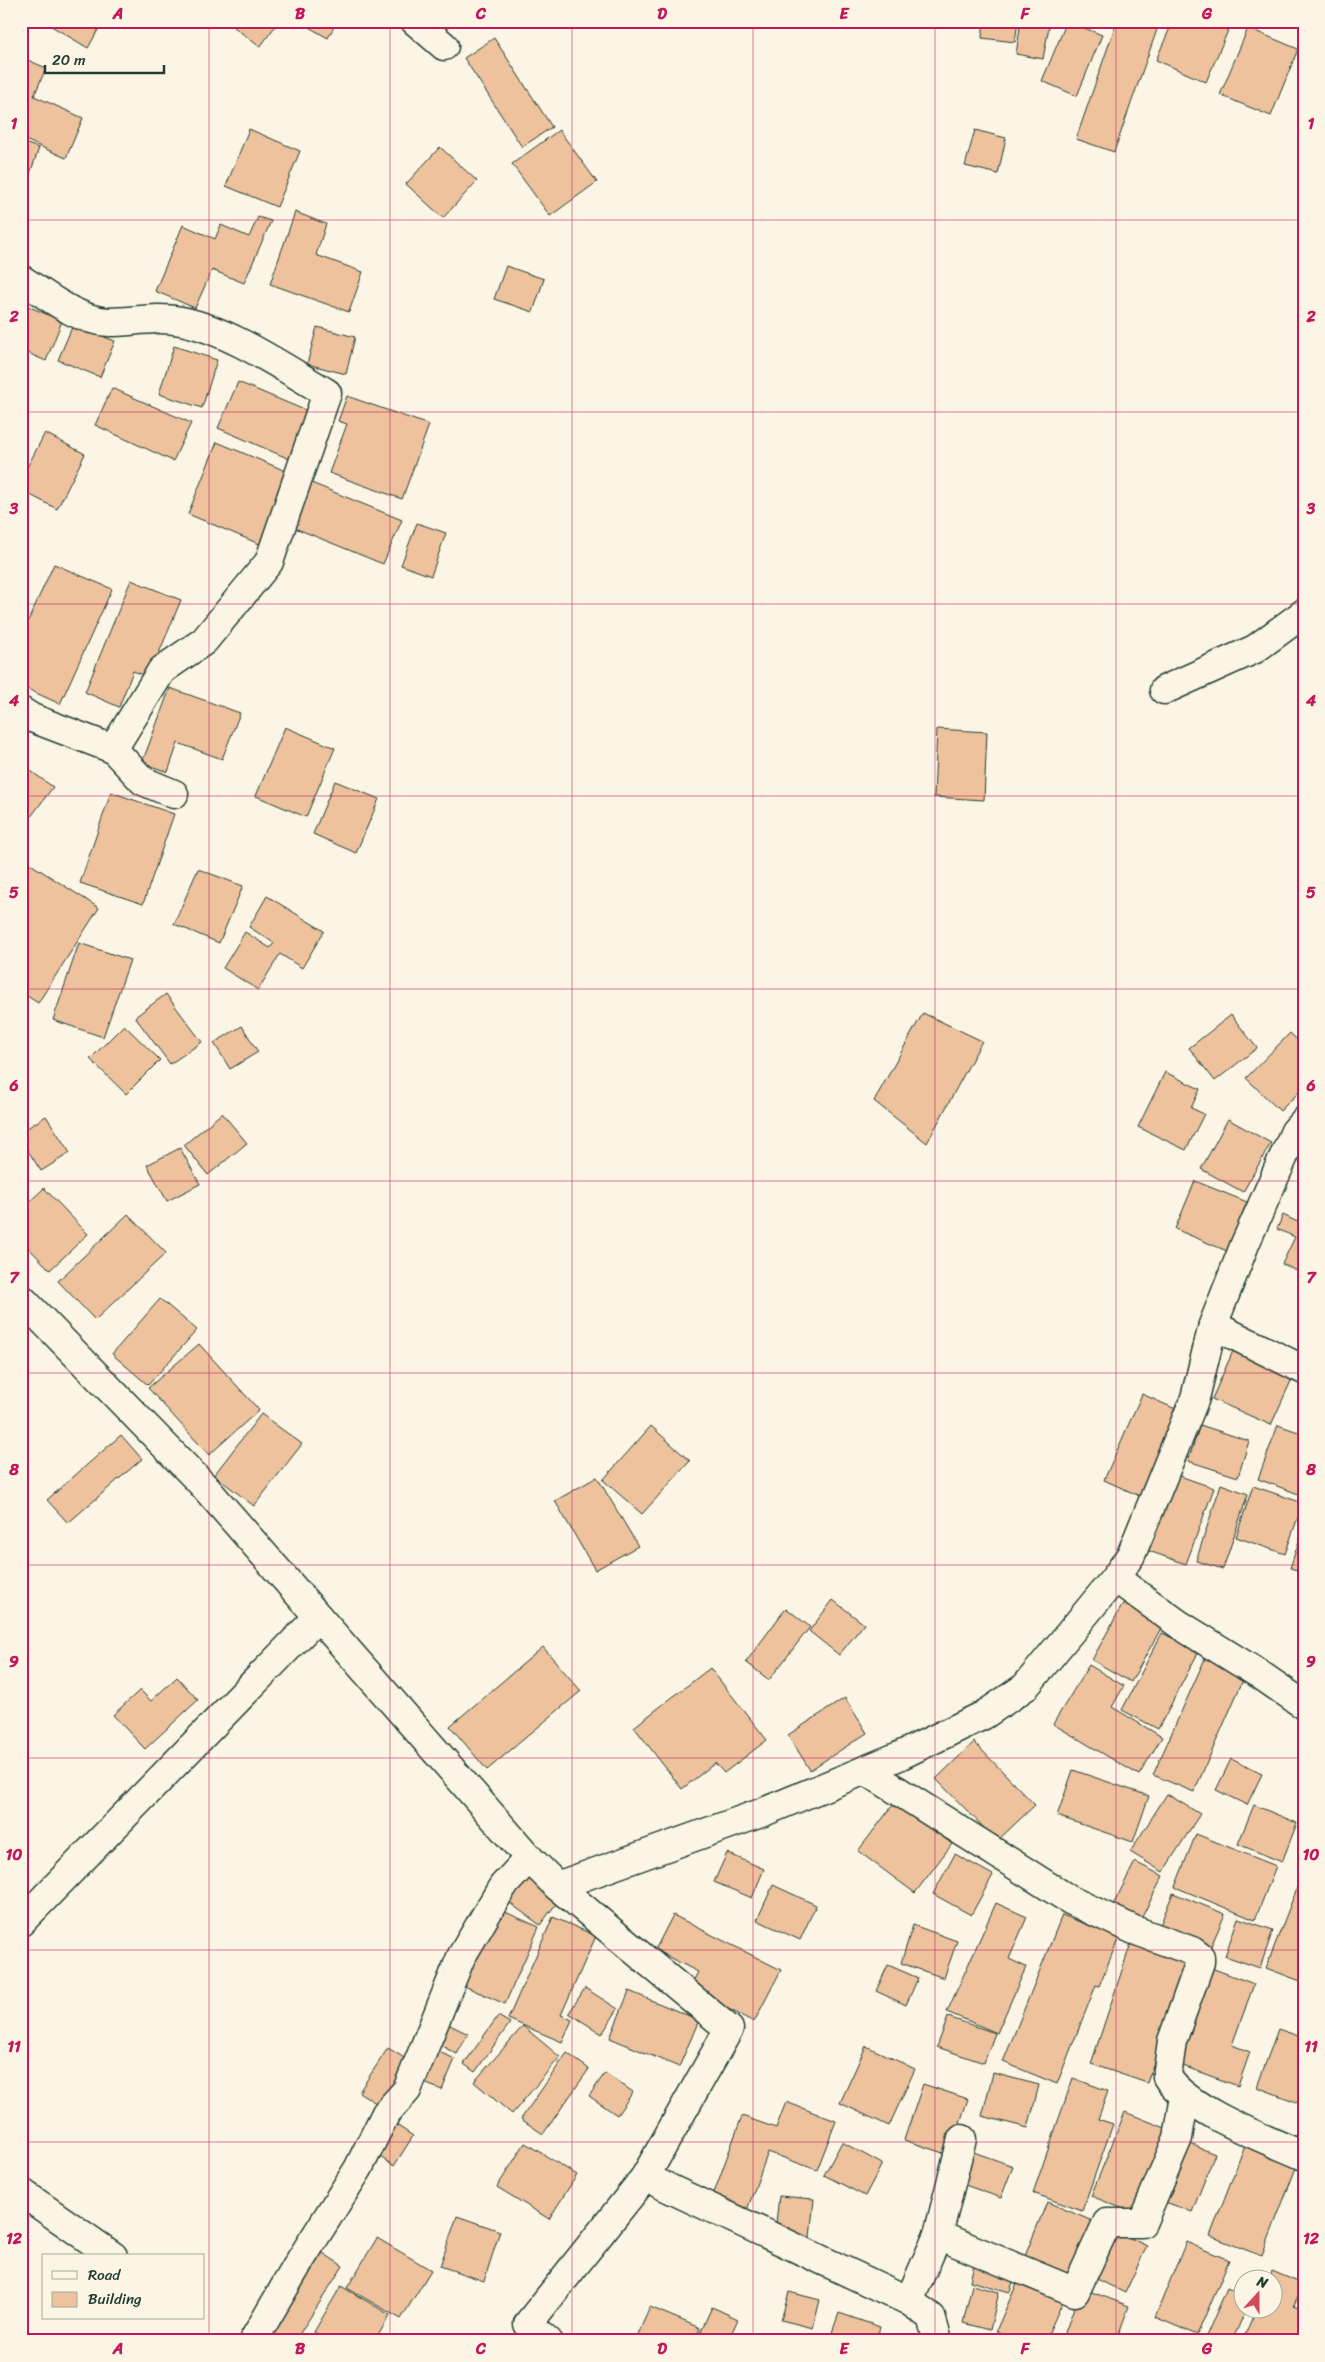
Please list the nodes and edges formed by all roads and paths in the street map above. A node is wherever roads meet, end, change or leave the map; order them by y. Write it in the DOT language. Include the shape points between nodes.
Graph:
graph roads {
  1 [pos="415,21"];
  2 [pos="444,46"];
  3 [pos="21,279"];
  4 [pos="1304,614"];
  5 [pos="1164,690"];
  6 [pos="21,711"];
  7 [pos="113,749"];
  8 [pos="174,794"];
  9 [pos="1304,1121"];
  10 [pos="21,1298"];
  11 [pos="1213,1325"];
  12 [pos="1304,1370"];
  13 [pos="1115,1578"];
  14 [pos="318,1617"];
  15 [pos="1304,1705"];
  16 [pos="864,1770"];
  17 [pos="529,1858"];
  18 [pos="557,1886"];
  19 [pos="21,1922"];
  20 [pos="1185,2096"];
  21 [pos="962,2139"];
  22 [pos="1304,2156"];
  23 [pos="645,2177"];
  24 [pos="21,2192"];
  25 [pos="938,2235"];
  26 [pos="111,2254"];
  27 [pos="909,2300"];
  28 [pos="253,2341"];
  29 [pos="548,2341"];
  30 [pos="938,2341"];
  1 -- 2 [label="street"];
  3 -- 7 [label="street" via="71,312 108,322 158,318 182,321 231,338 327,392 269,562 204,642 162,670"];
  4 -- 5 [label="street" via="1255,649"];
  6 -- 7 [label="street"];
  7 -- 8 [label="street" via="143,780"];
  9 -- 11 [label="street" via="1295,1131 1244,1244"];
  10 -- 14 [label="street" via="204,1486"];
  11 -- 12 [label="street"];
  11 -- 13 [label="street" via="1195,1398 1130,1555"];
  13 -- 15 [label="street" via="1180,1625"];
  13 -- 16 [label="street" via="1025,1687 984,1715"];
  14 -- 17 [label="street"];
  14 -- 19 [label="street"];
  16 -- 18 [label="street" via="761,1813"];
  16 -- 20 [label="street" via="1070,1900 1200,1957 1172,2042 1167,2077 1172,2086"];
  17 -- 18 [label="street"];
  17 -- 28 [label="street" via="503,1886 466,1949 407,2090 386,2113 358,2169"];
  18 -- 23 [label="street" via="729,2029"];
  20 -- 22 [label="street" via="1219,2116"];
  20 -- 25 [label="street" via="1178,2138 1142,2223 1107,2223 1075,2292"];
  21 -- 25 [label="street"];
  23 -- 27 [label="street"];
  23 -- 29 [label="street" via="528,2324"];
  24 -- 26 [label="street"];
  25 -- 27 [label="street"];
  27 -- 30 [label="street" via="931,2317"];
}
